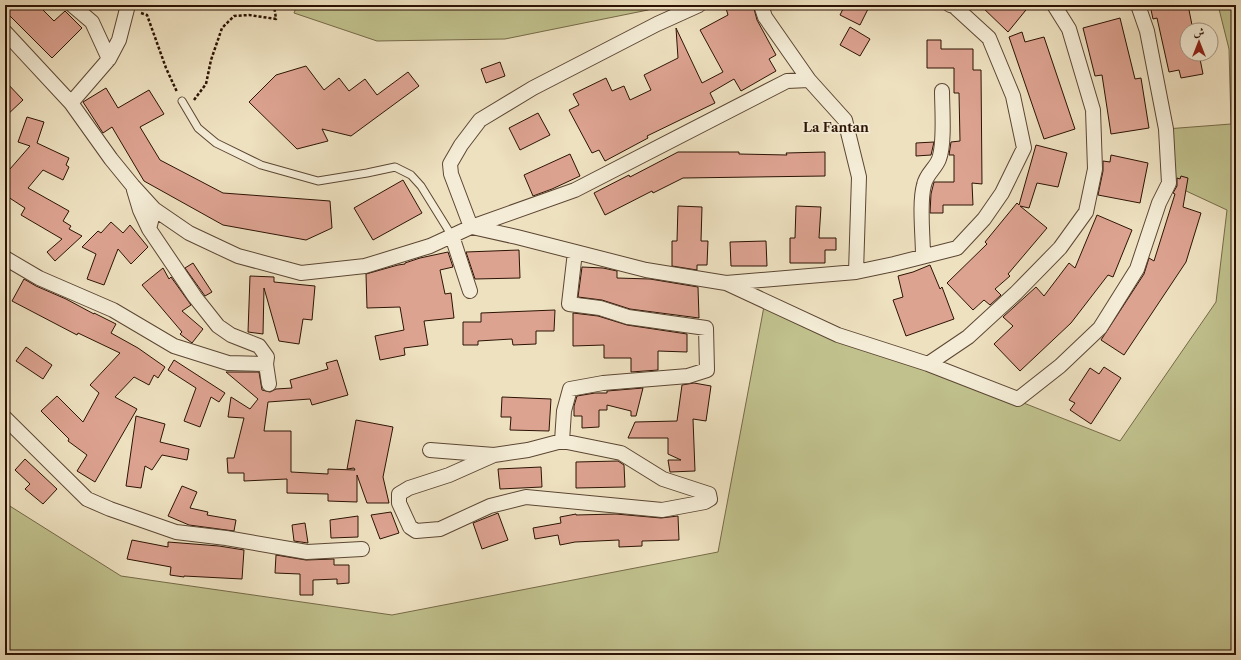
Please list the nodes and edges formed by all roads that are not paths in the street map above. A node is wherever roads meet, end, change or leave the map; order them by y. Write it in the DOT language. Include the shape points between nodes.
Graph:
graph roads {
  1 [pos="72,5"];
  2 [pos="698,5"];
  3 [pos="761,5"];
  4 [pos="950,5"];
  5 [pos="1054,5"];
  6 [pos="1138,5"];
  7 [pos="128,6"];
  8 [pos="5,32"];
  9 [pos="109,59"];
  10 [pos="809,80"];
  11 [pos="942,91"];
  12 [pos="182,101"];
  13 [pos="71,103"];
  14 [pos="133,186"];
  15 [pos="154,209"];
  16 [pos="471,227"];
  17 [pos="149,228"];
  18 [pos="452,236"];
  19 [pos="575,252"];
  20 [pos="923,256"];
  21 [pos="5,258"];
  22 [pos="856,272"];
  23 [pos="726,283"];
  24 [pos="470,291"];
  25 [pos="266,364"];
  26 [pos="928,364"];
  27 [pos="269,384"];
  28 [pos="7,423"];
  29 [pos="562,441"];
  30 [pos="430,450"];
  31 [pos="494,455"];
  32 [pos="362,549"];
  1 -- 9 [label="street" via="92,22"];
  2 -- 16 [label="street" via="533,88 480,120 450,164 451,174"];
  3 -- 10 [label="street" via="765,17"];
  4 -- 20 [label="street" via="989,38 1013,96 1024,148 1002,193 984,219 957,248"];
  5 -- 26 [label="street" via="1069,29 1093,110 1095,169 1086,212 1060,248 1016,293 968,337"];
  6 -- 26 [label="street" via="1147,32 1166,129 1169,183 1159,203 1137,269 1100,328 1060,366 1018,399"];
  7 -- 9 [label="street" via="118,40"];
  8 -- 13 [label="street"];
  9 -- 13 [label="street"];
  10 -- 16 [label="street" via="787,81 575,190"];
  10 -- 22 [label="street" via="845,120 859,177"];
  11 -- 20 [label="street" via="942,137 939,159 928,174 922,195"];
  12 -- 18 [label="lane" via="198,128 216,143 261,165 318,181 396,167 421,186"];
  13 -- 14 [label="street"];
  14 -- 15 [label="street"];
  14 -- 17 [label="street" via="140,210"];
  15 -- 17 [label="street"];
  15 -- 18 [label="street" via="189,233 238,256 302,273 365,266 430,246"];
  16 -- 18 [label="street"];
  16 -- 19 [label="street"];
  17 -- 25 [label="street" via="195,297 218,326 231,335 259,346 266,357"];
  18 -- 24 [label="street"];
  19 -- 23 [label="street" via="646,270"];
  19 -- 29 [label="street" via="569,304 600,308 628,317 706,328 707,370 688,376 603,383 570,389 564,411"];
  20 -- 22 [label="street"];
  21 -- 25 [label="street" via="39,278 113,310 174,346 228,363"];
  22 -- 23 [label="street"];
  23 -- 26 [label="street" via="838,335"];
  25 -- 27 [label="street"];
  28 -- 32 [label="street" via="87,499 110,510 176,532 307,552"];
  29 -- 31 [label="street"];
  29 -- 31 [label="street" via="620,453 663,479 709,494 710,499 662,510 526,497 490,506 440,529 416,531 410,527 398,503 399,494"];
  30 -- 31 [label="street"];
}
